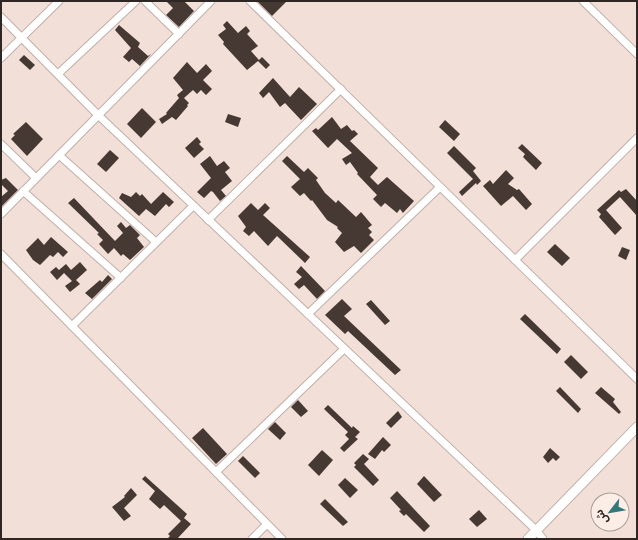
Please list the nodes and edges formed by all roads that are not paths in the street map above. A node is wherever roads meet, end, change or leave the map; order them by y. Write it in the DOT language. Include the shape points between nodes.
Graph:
graph roads {
  1 [pos="59,1"];
  2 [pos="136,1"];
  3 [pos="144,1"];
  4 [pos="211,1"];
  5 [pos="250,1"];
  6 [pos="583,1"];
  7 [pos="1,17"];
  8 [pos="179,34"];
  9 [pos="22,38"];
  10 [pos="637,54"];
  11 [pos="1,58"];
  12 [pos="58,74"];
  13 [pos="341,89"];
  14 [pos="98,115"];
  15 [pos="637,138"];
  16 [pos="1,144"];
  17 [pos="59,155"];
  18 [pos="36,178"];
  19 [pos="440,187"];
  20 [pos="23,191"];
  21 [pos="193,206"];
  22 [pos="1,214"];
  23 [pos="208,220"];
  24 [pos="156,242"];
  25 [pos="1,254"];
  26 [pos="515,260"];
  27 [pos="121,278"];
  28 [pos="308,314"];
  29 [pos="72,326"];
  30 [pos="344,349"];
  31 [pos="637,379"];
  32 [pos="637,427"];
  33 [pos="216,472"];
  34 [pos="268,524"];
  35 [pos="536,530"];
  36 [pos="252,539"];
  37 [pos="282,539"];
  38 [pos="528,539"];
  39 [pos="543,539"];
  1 -- 9 [label="street"];
  2 -- 12 [label="street"];
  3 -- 8 [label="street"];
  4 -- 8 [label="street"];
  5 -- 13 [label="street"];
  6 -- 10 [label="street"];
  7 -- 9 [label="street"];
  8 -- 14 [label="street"];
  9 -- 11 [label="street"];
  9 -- 12 [label="street"];
  12 -- 14 [label="street"];
  13 -- 19 [label="street"];
  13 -- 23 [label="street"];
  14 -- 17 [label="street"];
  14 -- 21 [label="street"];
  15 -- 26 [label="street"];
  16 -- 18 [label="street"];
  17 -- 18 [label="street"];
  17 -- 24 [label="street"];
  18 -- 20 [label="street"];
  19 -- 26 [label="street"];
  19 -- 28 [label="street"];
  20 -- 22 [label="street"];
  20 -- 27 [label="street"];
  21 -- 23 [label="street"];
  21 -- 24 [label="street"];
  23 -- 28 [label="street"];
  24 -- 27 [label="street"];
  25 -- 29 [label="street"];
  26 -- 31 [label="street"];
  27 -- 29 [label="street"];
  28 -- 30 [label="street"];
  29 -- 33 [label="street"];
  30 -- 33 [label="street"];
  30 -- 35 [label="street"];
  32 -- 35 [label="street"];
  33 -- 34 [label="street"];
  34 -- 36 [label="street"];
  34 -- 37 [label="street"];
  35 -- 38 [label="street"];
  35 -- 39 [label="street"];
}
